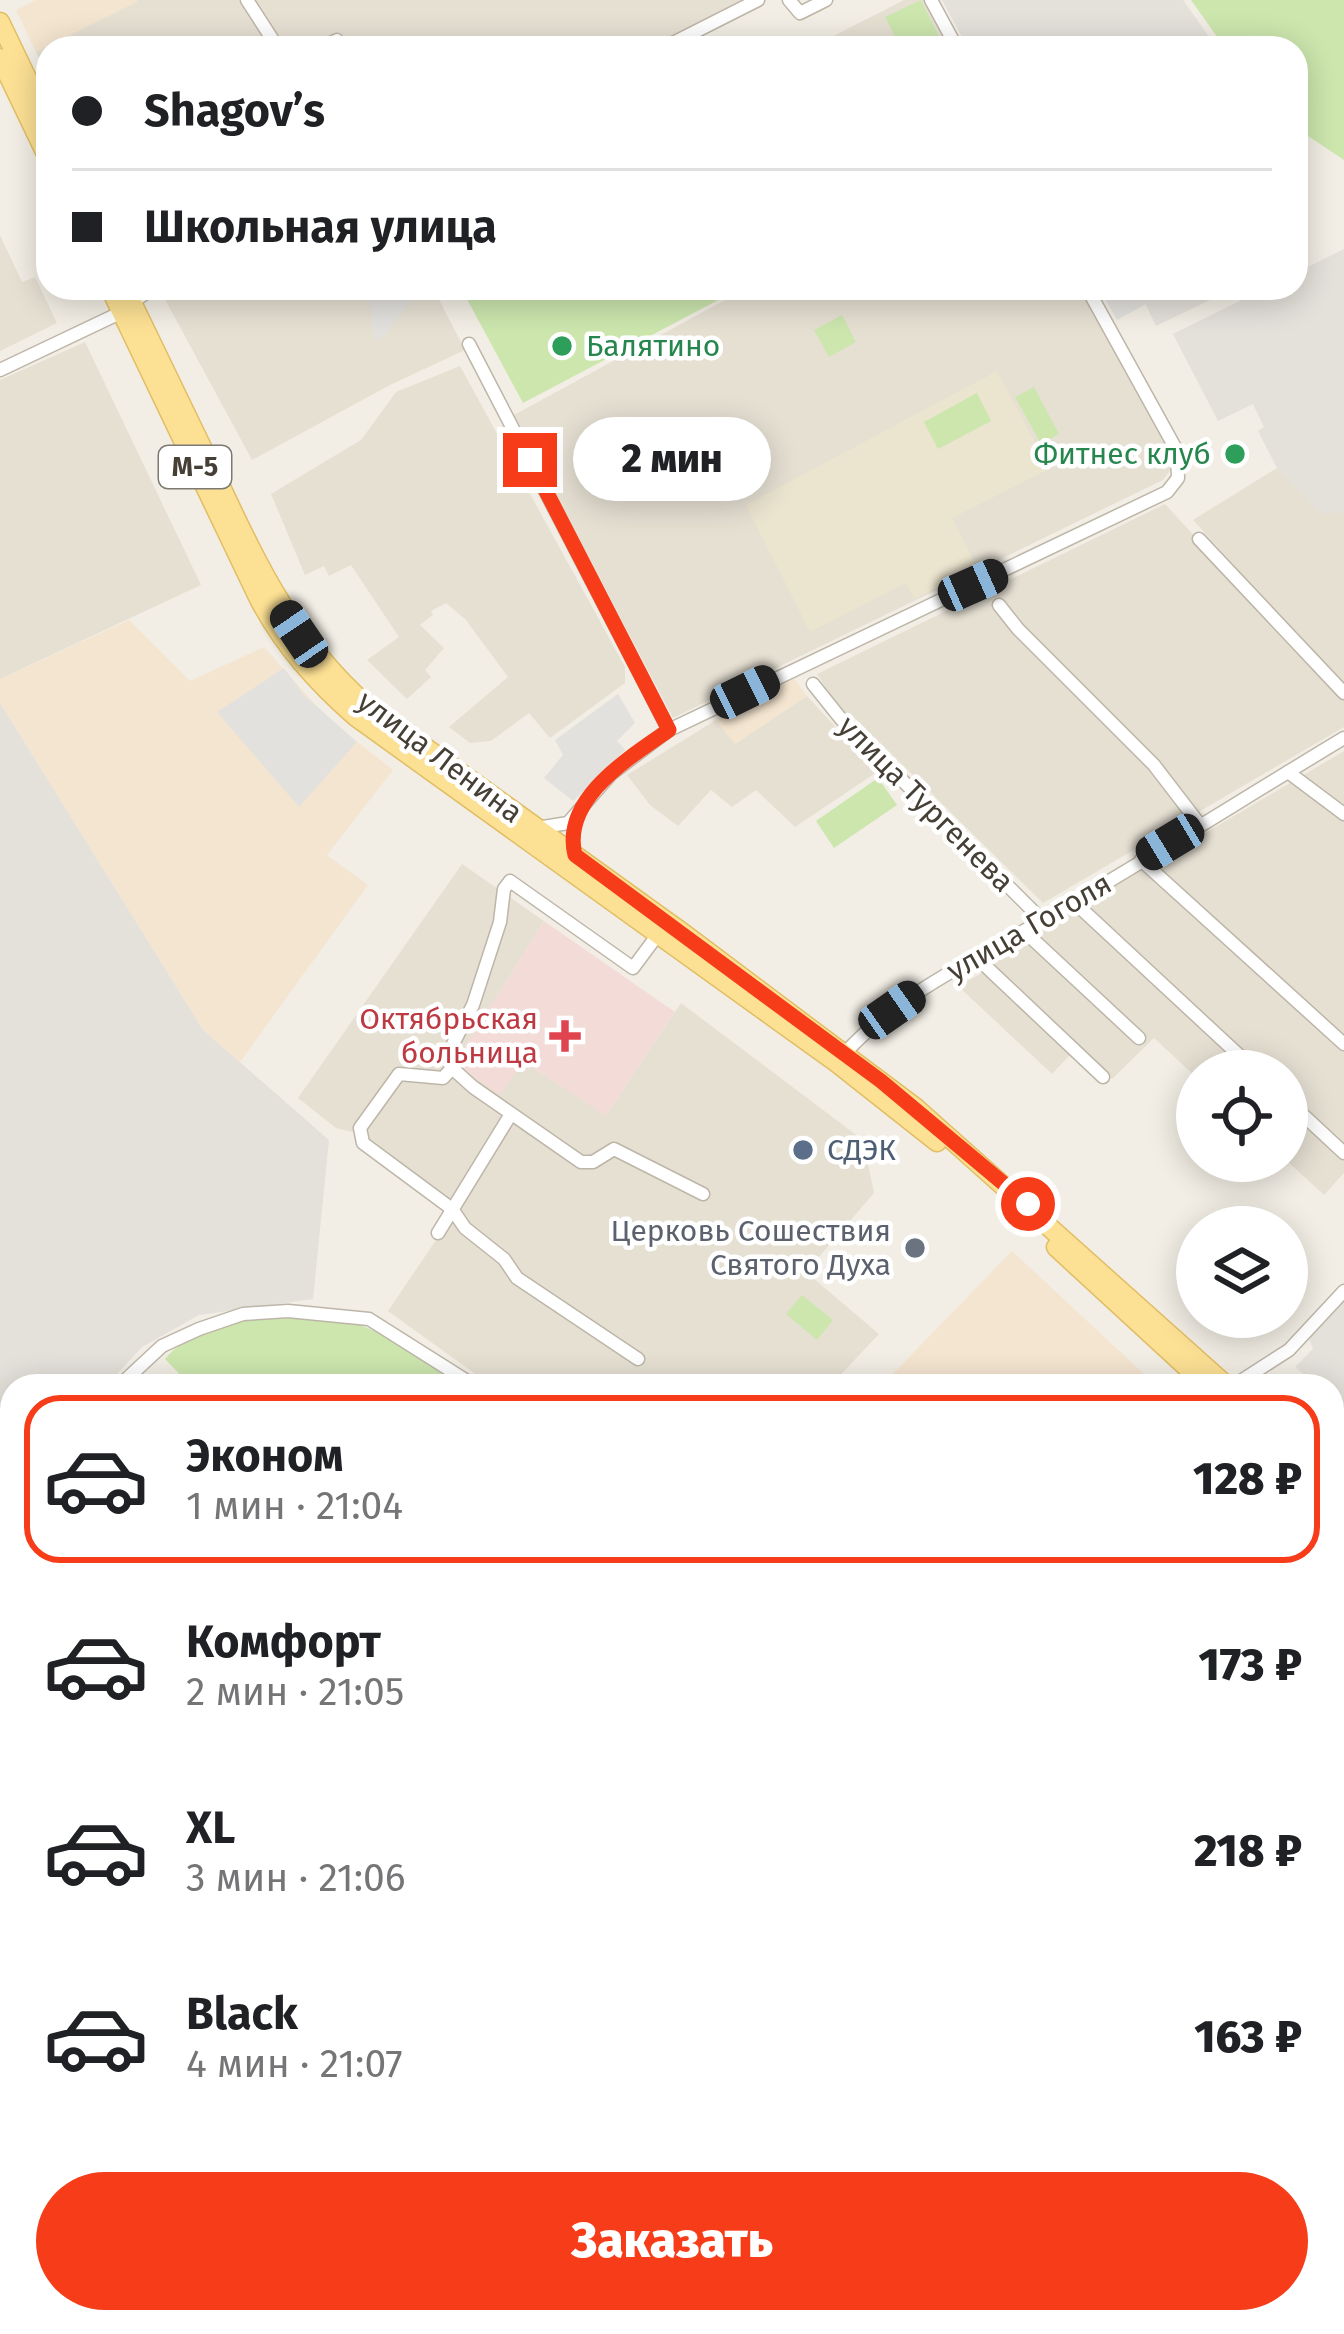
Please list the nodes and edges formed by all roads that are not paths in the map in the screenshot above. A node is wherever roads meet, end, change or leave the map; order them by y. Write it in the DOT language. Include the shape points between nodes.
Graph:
graph roads {
  1 [pos="247,0"];
  2 [pos="758,0"];
  3 [pos="789,0"];
  4 [pos="826,0"];
  5 [pos="931,0"];
  6 [pos="0,22"];
  7 [pos="270,36"];
  8 [pos="687,36"];
  9 [pos="950,36"];
  10 [pos="0,58"];
  11 [pos="36,97"];
  12 [pos="36,133"];
  13 [pos="1095,300"];
  14 [pos="126,301"];
  15 [pos="469,344"];
  16 [pos="0,370"];
  17 [pos="1199,539"];
  18 [pos="999,605"];
  19 [pos="813,684"];
  20 [pos="1344,693"];
  21 [pos="669,730"];
  22 [pos="1344,738"];
  23 [pos="1288,772"];
  24 [pos="1344,814"];
  25 [pos="574,818"];
  26 [pos="1200,825"];
  27 [pos="536,828"];
  28 [pos="575,855"];
  29 [pos="1141,860"];
  30 [pos="1074,902"];
  31 [pos="1043,920"];
  32 [pos="1024,931"];
  33 [pos="659,933"];
  34 [pos="977,958"];
  35 [pos="1139,1038"];
  36 [pos="1344,1043"];
  37 [pos="1233,1050"];
  38 [pos="845,1053"];
  39 [pos="452,1067"];
  40 [pos="1103,1077"];
  41 [pos="511,1114"];
  42 [pos="1308,1120"];
  43 [pos="1344,1153"];
  44 [pos="703,1194"];
  45 [pos="452,1209"];
  46 [pos="438,1233"];
  47 [pos="1344,1291"];
  48 [pos="638,1359"];
  49 [pos="132,1374"];
  50 [pos="456,1374"];
  51 [pos="1194,1374"];
  52 [pos="1217,1374"];
  53 [pos="1250,1374"];
  1 -- 7 [label="street"];
  2 -- 8 [label="street"];
  3 -- 4 [label="street" via="800,13"];
  5 -- 9 [label="street"];
  6 -- 11 [label="main road"];
  10 -- 12 [label="main road"];
  13 -- 21 [label="street" via="1168,431 1179,463 1167,492"];
  14 -- 16 [label="street"];
  14 -- 27 [label="main road, улица Ленина / М-5" via="266,580 307,644 365,704"];
  14 -- 33 [label="main road, улица Ленина / М-5" via="259,599 300,663 356,717"];
  15 -- 21 [label="street"];
  17 -- 20 [label="street"];
  18 -- 26 [label="street" via="1154,765"];
  19 -- 31 [label="street, улица Тургенева"];
  21 -- 25 [label="street" via="611,774"];
  22 -- 23 [label="street, улица Гоголя"];
  23 -- 24 [label="street"];
  23 -- 26 [label="street, улица Гоголя"];
  25 -- 27 [label="street"];
  25 -- 28 [label="street"];
  26 -- 29 [label="street, улица Гоголя"];
  27 -- 28 [label="main road, улица Ленина / М-5"];
  28 -- 38 [label="main road, улица Ленина / М-5"];
  29 -- 30 [label="street, улица Гоголя"];
  29 -- 36 [label="street"];
  30 -- 31 [label="street, улица Гоголя"];
  30 -- 37 [label="street"];
  31 -- 32 [label="street, улица Гоголя"];
  32 -- 34 [label="street, улица Гоголя"];
  32 -- 35 [label="street"];
  33 -- 39 [label="street" via="633,968 509,880"];
  33 -- 51 [label="main road, улица Ленина / М-5" via="922,1130"];
  34 -- 38 [label="street, улица Гоголя" via="892,1010"];
  34 -- 40 [label="street"];
  38 -- 52 [label="main road, улица Ленина / М-5" via="999,1178"];
  39 -- 41 [label="street"];
  39 -- 45 [label="street" via="443,1078 398,1074 359,1136"];
  41 -- 44 [label="street" via="581,1162 614,1150"];
  41 -- 45 [label="street"];
  42 -- 43 [label="street"];
  45 -- 46 [label="street"];
  45 -- 48 [label="street" via="517,1278"];
  47 -- 53 [label="street" via="1289,1350"];
  49 -- 50 [label="street" via="162,1346 199,1329 288,1311 369,1319"];
}
